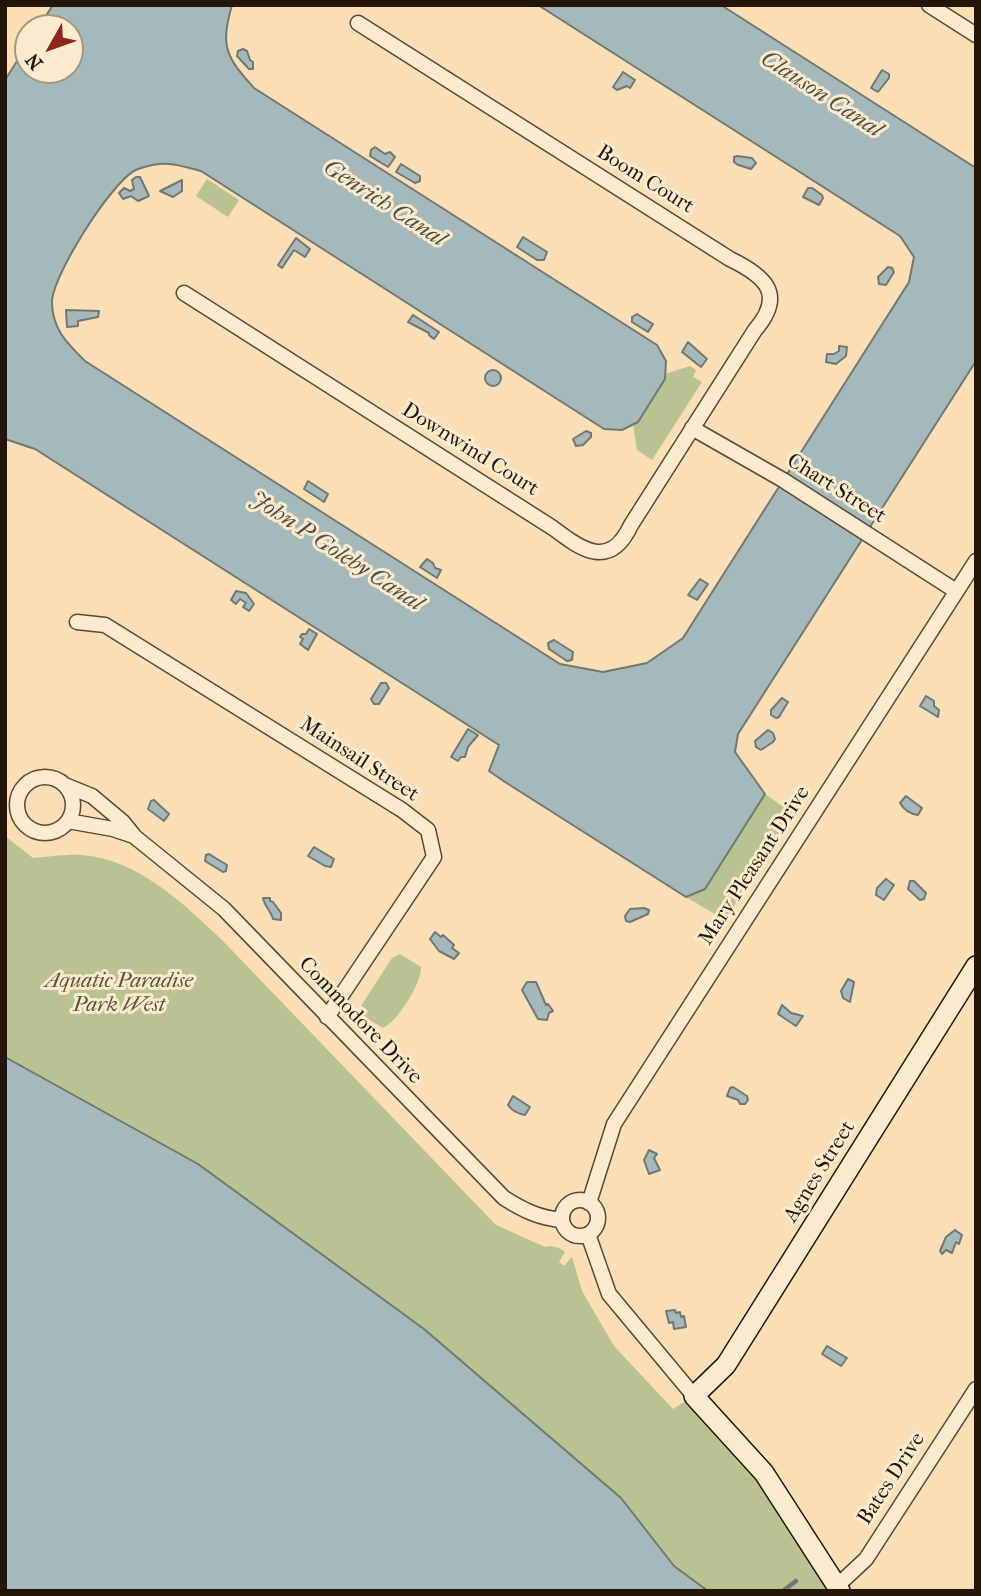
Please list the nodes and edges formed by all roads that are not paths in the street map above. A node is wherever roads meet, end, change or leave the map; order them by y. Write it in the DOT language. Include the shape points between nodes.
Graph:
graph roads {
  1 [pos="929,5"];
  2 [pos="953,12"];
  3 [pos="359,23"];
  4 [pos="976,35"];
  5 [pos="184,293"];
  6 [pos="692,428"];
  7 [pos="976,561"];
  8 [pos="956,591"];
  9 [pos="77,622"];
  10 [pos="65,785"];
  11 [pos="68,821"];
  12 [pos="135,837"];
  13 [pos="976,966"];
  14 [pos="327,1017"];
  15 [pos="589,1203"];
  16 [pos="562,1220"];
  17 [pos="588,1234"];
  18 [pos="976,1389"];
  19 [pos="694,1396"];
  20 [pos="839,1589"];
  1 -- 2 [label="street"];
  2 -- 4 [label="street"];
  3 -- 6 [label="street, Boom Court" via="767,283 771,301 764,319"];
  5 -- 6 [label="street, Downwind Court" via="593,553 609,551 624,539"];
  6 -- 8 [label="street, Chart Street" via="770,472"];
  7 -- 8 [label="street, Mary Pleasant Drive"];
  8 -- 15 [label="street, Mary Pleasant Drive" via="614,1124"];
  9 -- 14 [label="street, Mainsail Street" via="105,625 428,830 434,857"];
  10 -- 11 [label="street" via="73,799"];
  10 -- 11 [label="street" via="50,778 33,780 20,793 18,810 26,825 42,833 60,829"];
  10 -- 12 [label="street, Commodore Drive" via="92,796"];
  11 -- 12 [label="street, Commodore Drive"];
  12 -- 14 [label="street, Commodore Drive" via="224,909"];
  13 -- 19 [label="street, Agnes Street" via="726,1365"];
  14 -- 16 [label="street, Commodore Drive" via="504,1198 543,1218"];
  15 -- 16 [label="street" via="573,1201 564,1209"];
  15 -- 17 [label="street" via="597,1222"];
  16 -- 17 [label="street" via="571,1234"];
  17 -- 19 [label="street" via="609,1294"];
  18 -- 20 [label="street, Bates Drive" via="866,1559"];
  19 -- 20 [label="street" via="764,1473"];
}
